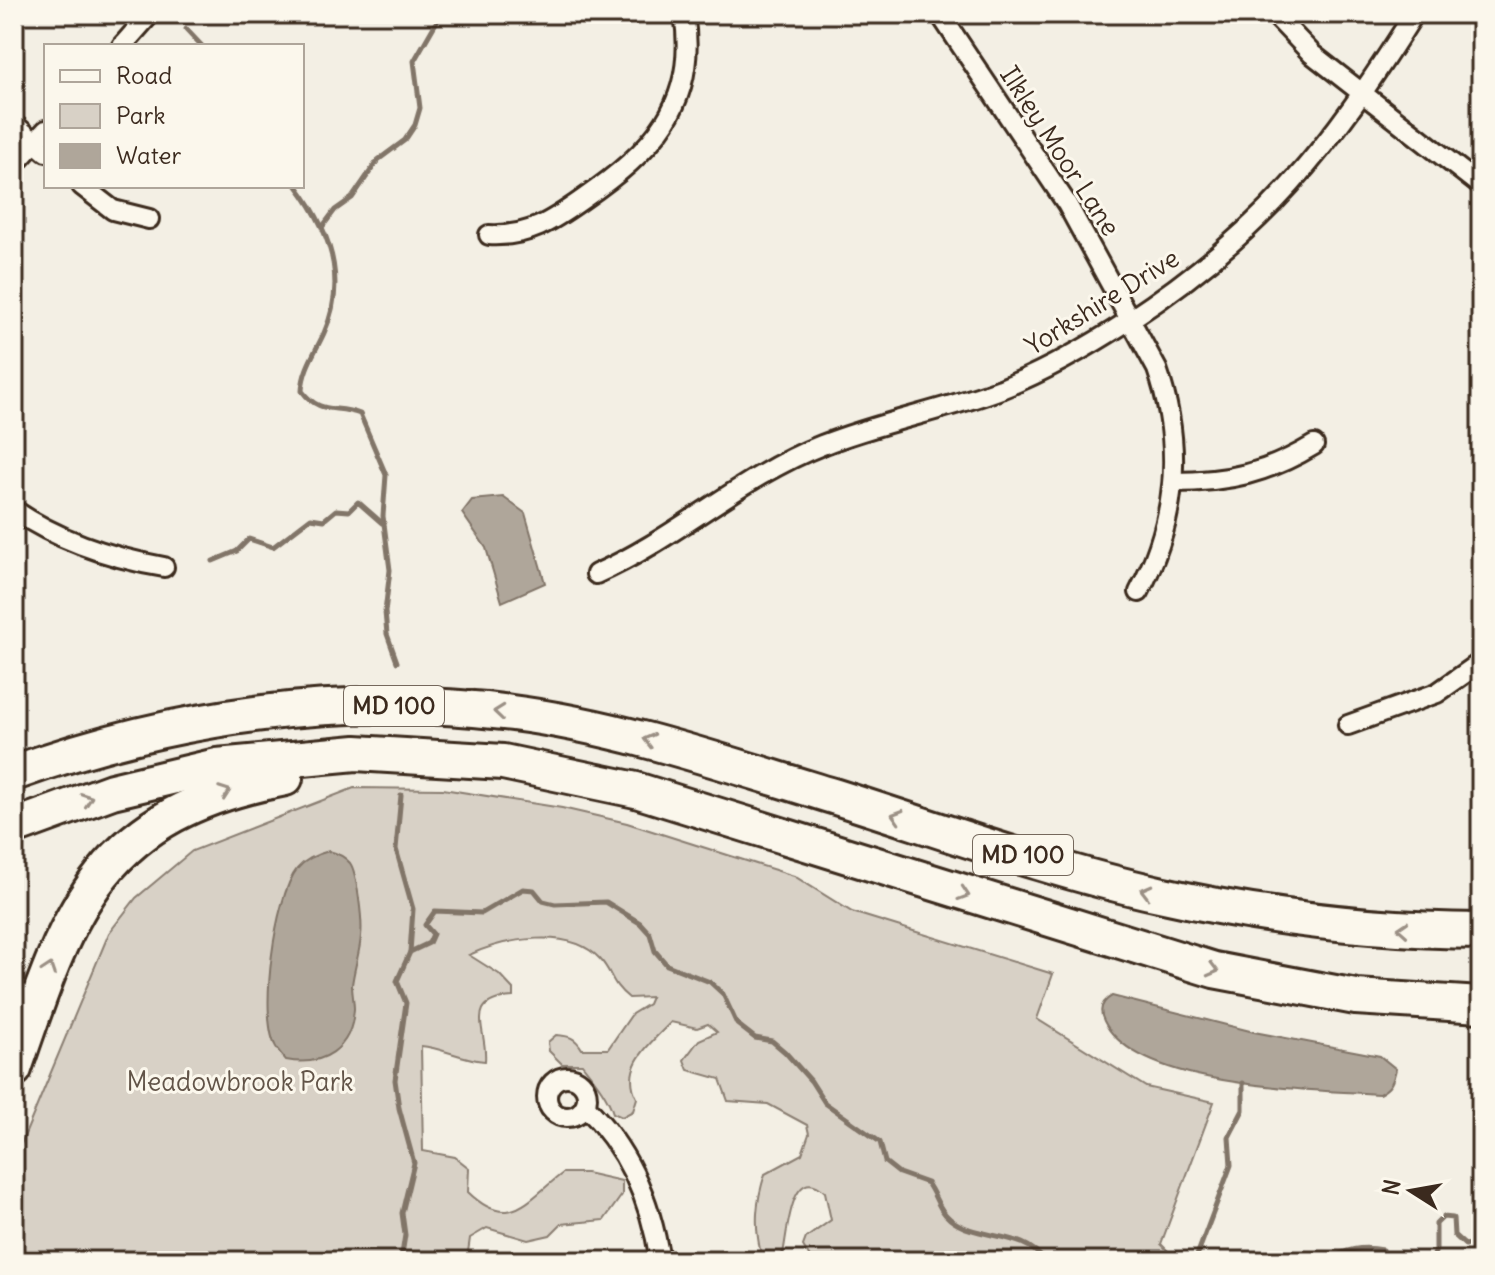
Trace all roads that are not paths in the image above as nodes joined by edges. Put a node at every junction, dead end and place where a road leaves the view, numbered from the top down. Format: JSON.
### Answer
{"nodes":[{"id":1,"x":150,"y":14,"type":"edge"},
{"id":2,"x":684,"y":14,"type":"edge"},
{"id":3,"x":940,"y":14,"type":"edge"},
{"id":4,"x":1274,"y":14,"type":"edge"},
{"id":5,"x":1414,"y":14,"type":"edge"},
{"id":6,"x":124,"y":44,"type":"edge"},
{"id":7,"x":1364,"y":94,"type":"junction"},
{"id":8,"x":14,"y":124,"type":"edge"},
{"id":9,"x":42,"y":141,"type":"edge"},
{"id":10,"x":14,"y":165,"type":"edge"},
{"id":11,"x":1481,"y":186,"type":"edge"},
{"id":12,"x":85,"y":188,"type":"edge"},
{"id":13,"x":149,"y":219,"type":"dead end"},
{"id":14,"x":489,"y":235,"type":"dead end"},
{"id":15,"x":1130,"y":320,"type":"junction"},
{"id":16,"x":1314,"y":445,"type":"dead end"},
{"id":17,"x":1174,"y":482,"type":"junction"},
{"id":18,"x":14,"y":510,"type":"edge"},
{"id":19,"x":164,"y":567,"type":"dead end"},
{"id":20,"x":596,"y":574,"type":"dead end"},
{"id":21,"x":1139,"y":592,"type":"dead end"},
{"id":22,"x":1481,"y":662,"type":"edge"},
{"id":23,"x":211,"y":719,"type":"junction"},
{"id":24,"x":1348,"y":725,"type":"dead end"},
{"id":25,"x":14,"y":751,"type":"edge"},
{"id":26,"x":14,"y":773,"type":"edge"},
{"id":27,"x":14,"y":827,"type":"edge"},
{"id":28,"x":810,"y":844,"type":"junction"},
{"id":29,"x":1481,"y":931,"type":"edge"},
{"id":30,"x":1481,"y":1005,"type":"edge"},
{"id":31,"x":14,"y":1069,"type":"edge"},
{"id":32,"x":585,"y":1106,"type":"dead end"},
{"id":33,"x":660,"y":1261,"type":"edge"}],
"edges":[{"from":1,"to":6,"type":"street"},
{"from":2,"to":14,"type":"street"},
{"from":3,"to":15,"type":"street","name":"Ilkley Moor Lane"},
{"from":4,"to":7,"type":"street"},
{"from":5,"to":7,"type":"street","name":"Yorkshire Drive"},
{"from":7,"to":11,"type":"street"},
{"from":7,"to":15,"type":"street","name":"Yorkshire Drive"},
{"from":8,"to":9,"type":"street"},
{"from":9,"to":10,"type":"street"},
{"from":12,"to":13,"type":"street"},
{"from":15,"to":17,"type":"street","name":"Ilkley Moor Lane"},
{"from":15,"to":20,"type":"street","name":"Yorkshire Drive"},
{"from":16,"to":17,"type":"street"},
{"from":17,"to":21,"type":"street","name":"Ilkley Moor Lane"},
{"from":18,"to":19,"type":"street"},
{"from":22,"to":24,"type":"street"},
{"from":23,"to":25,"type":"highway"},
{"from":23,"to":26,"type":"highway","number":"MD 100"},
{"from":29,"to":23,"type":"highway","number":"MD 100","one_way":true},
{"from":27,"to":28,"type":"highway","number":"MD 100","one_way":true},
{"from":28,"to":30,"type":"highway","number":"MD 100","one_way":true},
{"from":31,"to":28,"type":"highway","one_way":true},
{"from":32,"to":33,"type":"street"}]}
